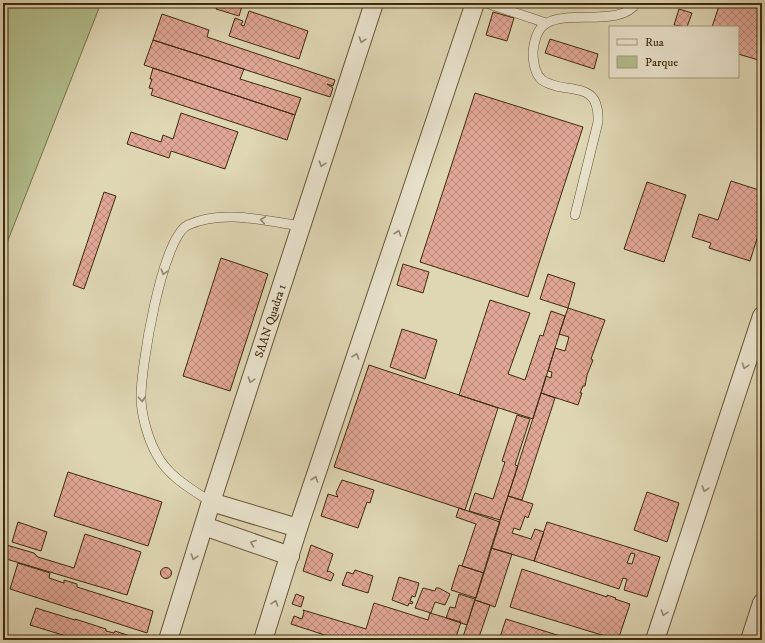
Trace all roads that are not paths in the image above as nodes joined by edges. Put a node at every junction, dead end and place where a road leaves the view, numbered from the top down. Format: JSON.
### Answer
{"nodes":[{"id":1,"x":374,"y":3,"type":"edge"},
{"id":2,"x":475,"y":3,"type":"edge"},
{"id":3,"x":486,"y":3,"type":"edge"},
{"id":4,"x":636,"y":3,"type":"edge"},
{"id":5,"x":546,"y":23,"type":"junction"},
{"id":6,"x":575,"y":215,"type":"dead end"},
{"id":7,"x":301,"y":226,"type":"junction"},
{"id":8,"x":762,"y":316,"type":"edge"},
{"id":9,"x":211,"y":502,"type":"junction"},
{"id":10,"x":204,"y":526,"type":"junction"},
{"id":11,"x":298,"y":528,"type":"junction"},
{"id":12,"x":290,"y":556,"type":"junction"},
{"id":13,"x":762,"y":603,"type":"edge"},
{"id":14,"x":168,"y":640,"type":"edge"},
{"id":15,"x":263,"y":640,"type":"edge"},
{"id":16,"x":655,"y":640,"type":"edge"},
{"id":17,"x":750,"y":640,"type":"edge"}],
"edges":[{"from":1,"to":7,"type":"street","name":"SAAN Quadra 1","one_way":true},
{"from":11,"to":2,"type":"street","one_way":true},
{"from":3,"to":5,"type":"lane"},
{"from":4,"to":5,"type":"lane"},
{"from":5,"to":6,"type":"lane"},
{"from":7,"to":9,"type":"street","name":"SAAN Quadra 1","one_way":true},
{"from":7,"to":9,"type":"lane","one_way":true},
{"from":8,"to":16,"type":"street","one_way":true},
{"from":9,"to":10,"type":"street","name":"SAAN Quadra 1"},
{"from":9,"to":11,"type":"street"},
{"from":12,"to":10,"type":"street","one_way":true},
{"from":10,"to":14,"type":"street","name":"SAAN Quadra 1","one_way":true},
{"from":11,"to":12,"type":"street"},
{"from":15,"to":12,"type":"street","one_way":true},
{"from":13,"to":17,"type":"street"}]}
